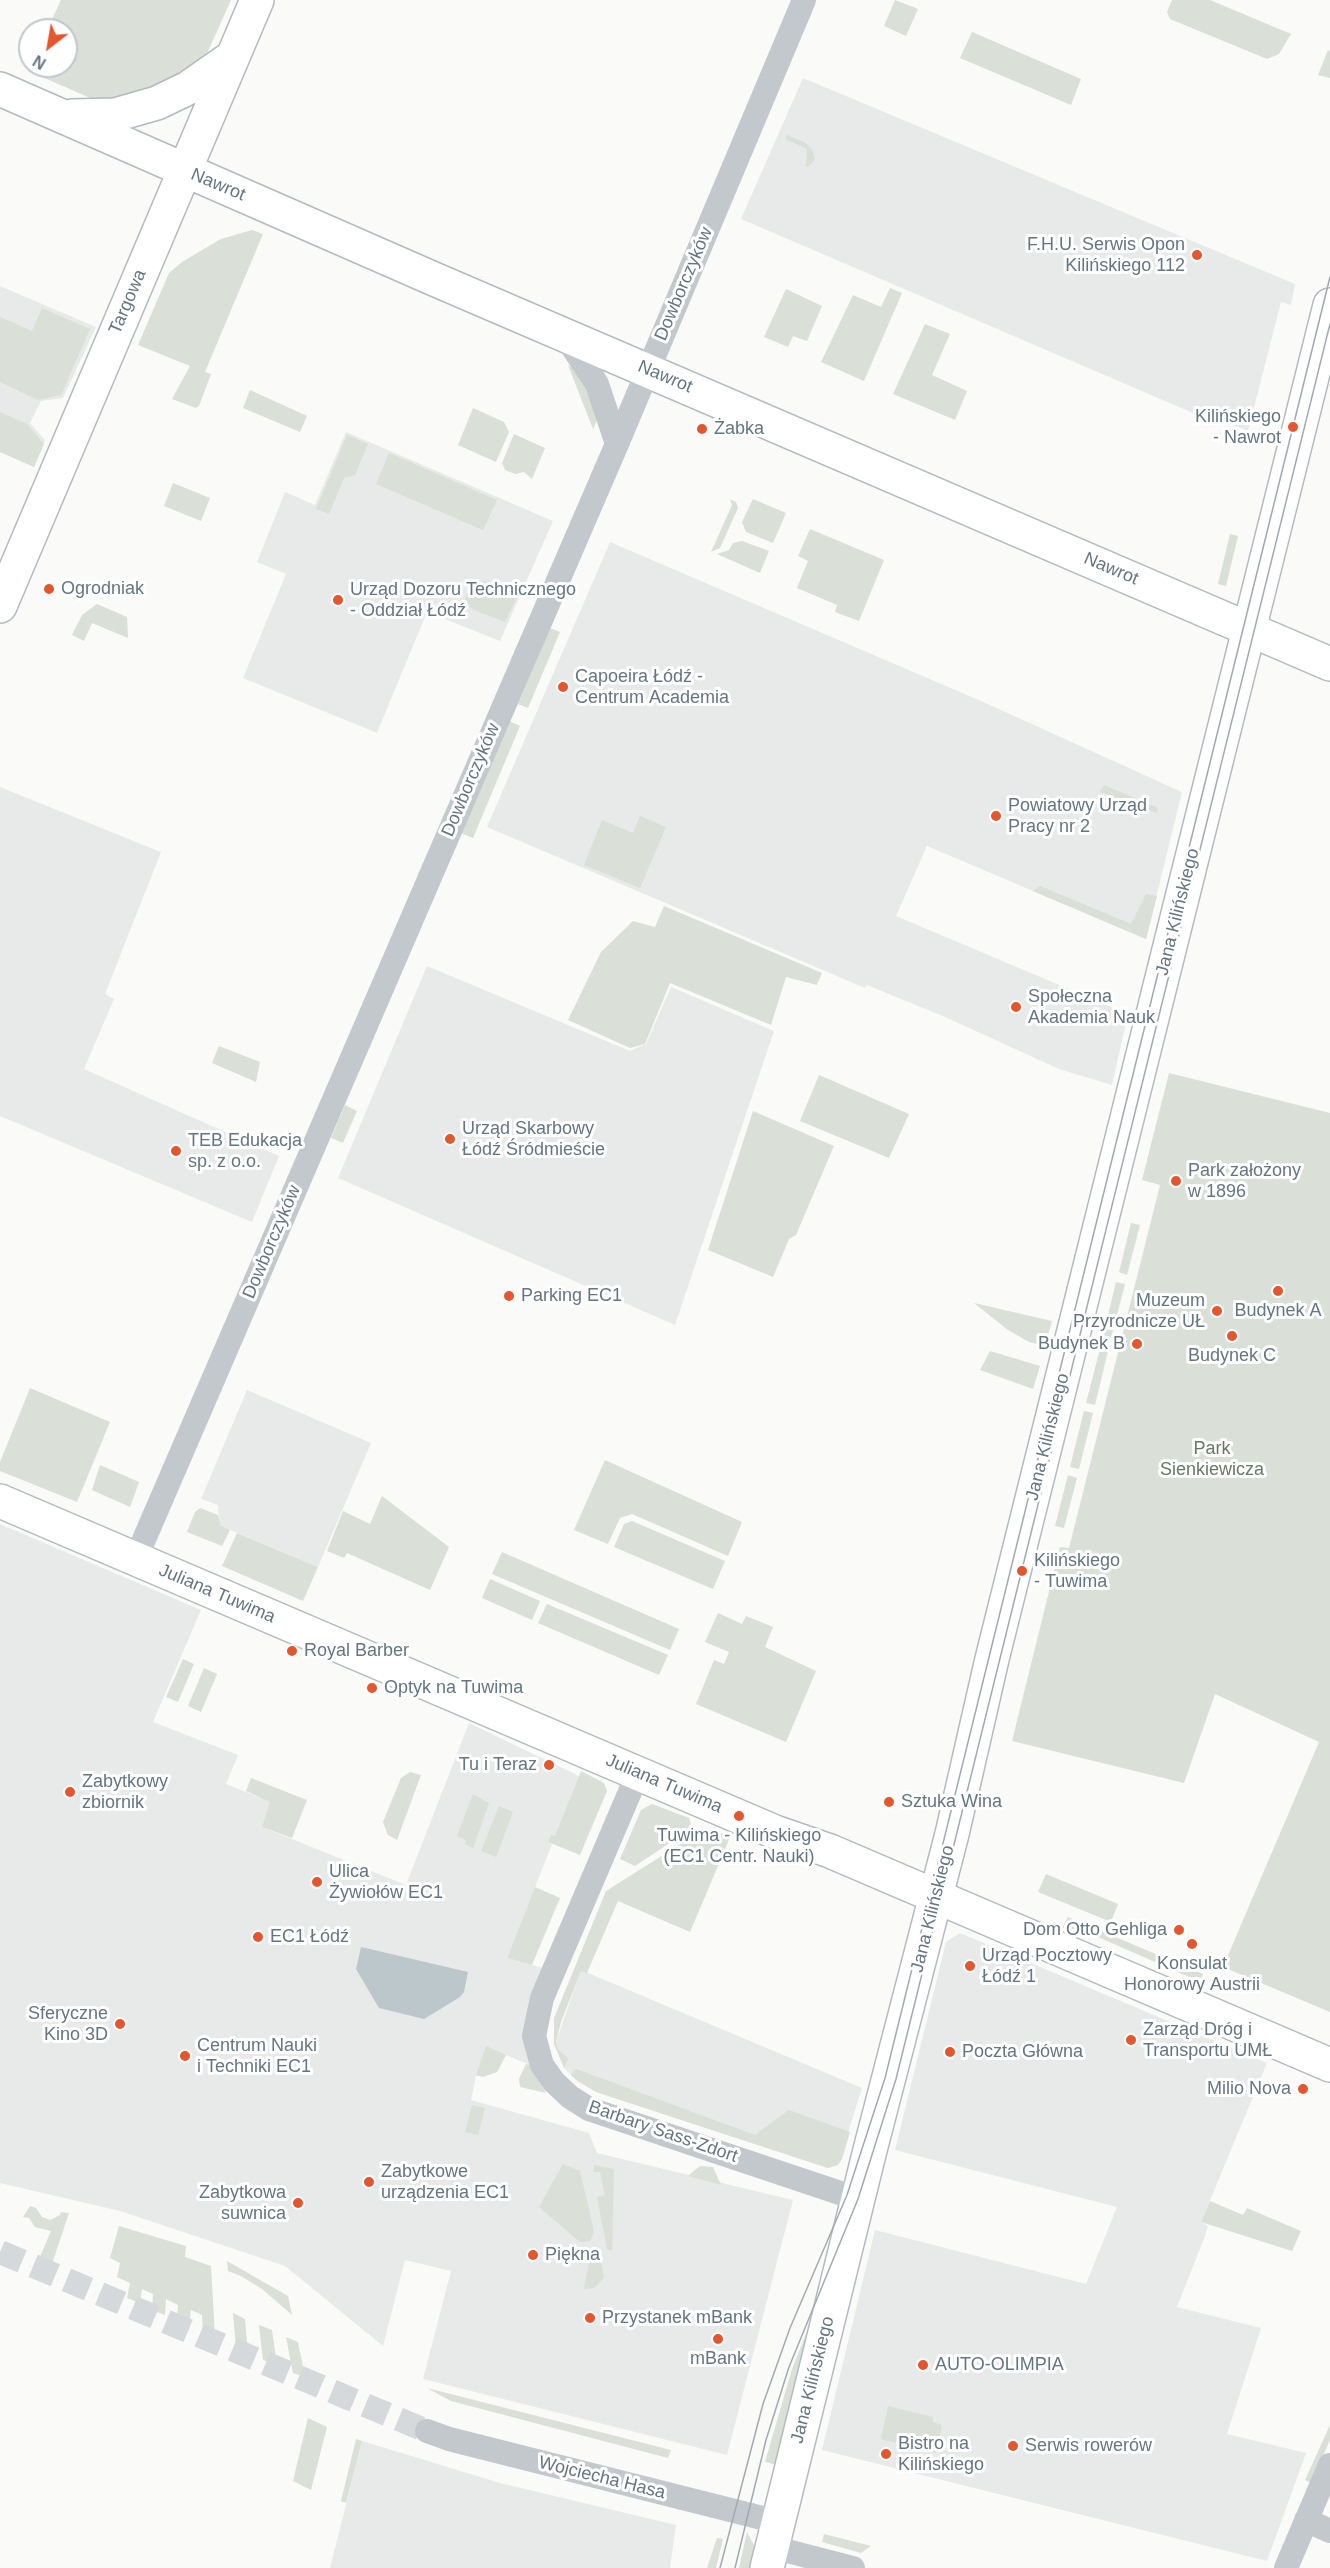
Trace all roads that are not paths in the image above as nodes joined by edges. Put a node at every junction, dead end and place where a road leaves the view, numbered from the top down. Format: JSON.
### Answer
{"nodes":[{"id":1,"x":257,"y":0,"type":"edge"},
{"id":2,"x":804,"y":0,"type":"edge"},
{"id":3,"x":232,"y":57,"type":"junction"},
{"id":4,"x":0,"y":88,"type":"edge"},
{"id":5,"x":63,"y":116,"type":"junction"},
{"id":6,"x":184,"y":170,"type":"junction"},
{"id":7,"x":1328,"y":319,"type":"edge"},
{"id":8,"x":564,"y":334,"type":"junction"},
{"id":9,"x":648,"y":370,"type":"junction"},
{"id":10,"x":617,"y":444,"type":"junction"},
{"id":11,"x":0,"y":606,"type":"edge"},
{"id":12,"x":1249,"y":628,"type":"junction"},
{"id":13,"x":1330,"y":664,"type":"edge"},
{"id":14,"x":0,"y":1501,"type":"edge"},
{"id":15,"x":136,"y":1558,"type":"junction"},
{"id":16,"x":638,"y":1773,"type":"junction"},
{"id":17,"x":936,"y":1897,"type":"junction"},
{"id":18,"x":1330,"y":2065,"type":"edge"},
{"id":19,"x":858,"y":2199,"type":"junction"},
{"id":20,"x":427,"y":2431,"type":"tunnel mouth"},
{"id":21,"x":1330,"y":2465,"type":"edge"},
{"id":22,"x":1306,"y":2520,"type":"junction"},
{"id":23,"x":1330,"y":2531,"type":"edge"},
{"id":24,"x":772,"y":2546,"type":"edge"},
{"id":25,"x":853,"y":2568,"type":"edge"},
{"id":26,"x":1286,"y":2568,"type":"edge"}],
"edges":[{"from":1,"to":3,"type":"street","name":"Targowa"},
{"from":2,"to":9,"type":"street","name":"Dowborczyków"},
{"from":3,"to":5,"type":"street"},
{"from":3,"to":6,"type":"street","name":"Targowa"},
{"from":4,"to":5,"type":"street","name":"Nawrot"},
{"from":5,"to":6,"type":"street","name":"Nawrot"},
{"from":6,"to":8,"type":"street","name":"Nawrot"},
{"from":6,"to":11,"type":"street","name":"Targowa"},
{"from":7,"to":12,"type":"street","name":"Jana Kilińskiego"},
{"from":8,"to":9,"type":"street","name":"Nawrot"},
{"from":8,"to":10,"type":"street"},
{"from":9,"to":10,"type":"street","name":"Dowborczyków"},
{"from":9,"to":12,"type":"street","name":"Nawrot"},
{"from":10,"to":15,"type":"street","name":"Dowborczyków"},
{"from":12,"to":13,"type":"street","name":"Nawrot"},
{"from":12,"to":17,"type":"street","name":"Jana Kilińskiego"},
{"from":14,"to":15,"type":"street","name":"Juliana Tuwima"},
{"from":15,"to":16,"type":"street","name":"Juliana Tuwima"},
{"from":16,"to":17,"type":"street","name":"Juliana Tuwima"},
{"from":16,"to":19,"type":"street","name":"Barbary Sass-Zdort"},
{"from":17,"to":18,"type":"street","name":"Juliana Tuwima"},
{"from":17,"to":19,"type":"street","name":"Jana Kilińskiego"},
{"from":19,"to":24,"type":"street","name":"Jana Kilińskiego"},
{"from":20,"to":24,"type":"street","name":"Wojciecha Hasa"},
{"from":21,"to":22,"type":"street"},
{"from":22,"to":23,"type":"street"},
{"from":22,"to":26,"type":"street"},
{"from":24,"to":25,"type":"street","name":"Wojciecha Hasa"}]}
